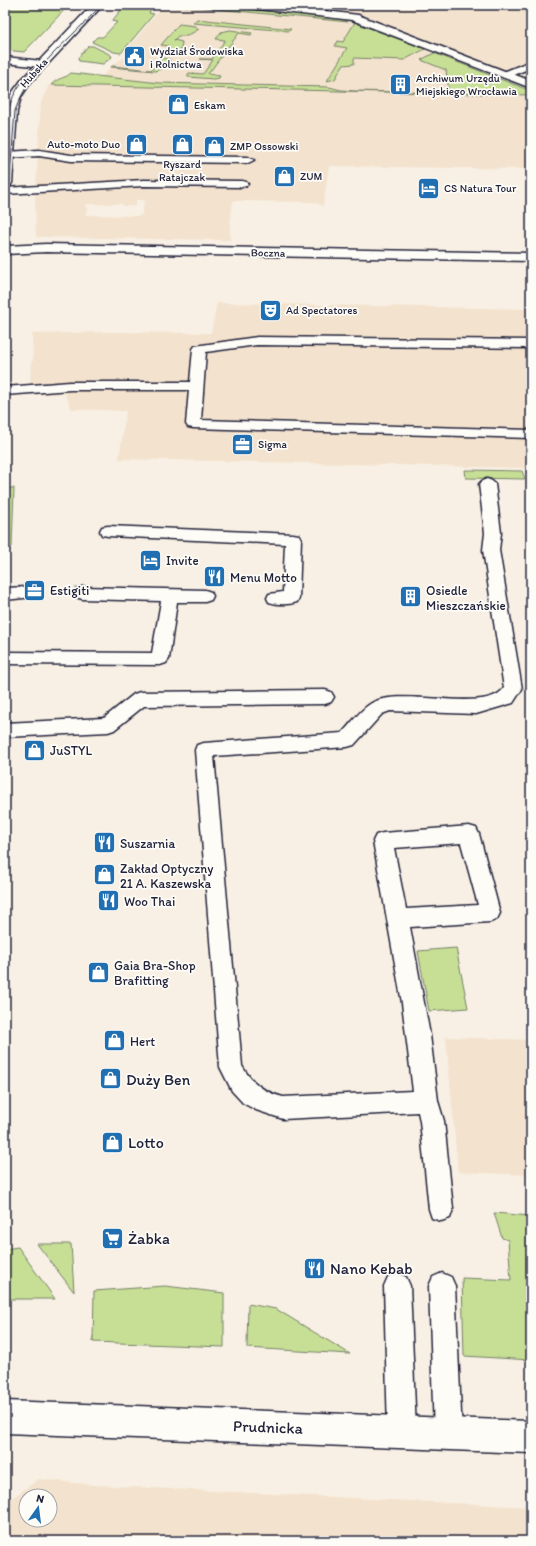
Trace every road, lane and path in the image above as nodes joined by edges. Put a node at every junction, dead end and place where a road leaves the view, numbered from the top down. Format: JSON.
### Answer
{"nodes":[{"id":1,"x":98,"y":5,"type":"edge"},
{"id":2,"x":250,"y":5,"type":"edge"},
{"id":3,"x":5,"y":60,"type":"edge"},
{"id":4,"x":42,"y":64,"type":"junction"},
{"id":5,"x":531,"y":64,"type":"edge"},
{"id":6,"x":505,"y":75,"type":"junction"},
{"id":7,"x":531,"y":85,"type":"edge"},
{"id":8,"x":9,"y":106,"type":"edge"},
{"id":9,"x":7,"y":155,"type":"junction"},
{"id":10,"x":248,"y":160,"type":"dead end"},
{"id":11,"x":5,"y":183,"type":"edge"},
{"id":12,"x":242,"y":184,"type":"dead end"},
{"id":13,"x":5,"y":192,"type":"edge"},
{"id":14,"x":5,"y":250,"type":"edge"},
{"id":15,"x":531,"y":257,"type":"edge"},
{"id":16,"x":531,"y":344,"type":"edge"},
{"id":17,"x":196,"y":386,"type":"junction"},
{"id":18,"x":5,"y":391,"type":"edge"},
{"id":19,"x":531,"y":434,"type":"edge"},
{"id":20,"x":487,"y":484,"type":"dead end"},
{"id":21,"x":108,"y":531,"type":"dead end"},
{"id":22,"x":26,"y":593,"type":"dead end"},
{"id":23,"x":82,"y":593,"type":"dead end"},
{"id":24,"x":5,"y":594,"type":"edge"},
{"id":25,"x":170,"y":596,"type":"junction"},
{"id":26,"x":205,"y":596,"type":"dead end"},
{"id":27,"x":275,"y":598,"type":"dead end"},
{"id":28,"x":5,"y":658,"type":"edge"},
{"id":29,"x":325,"y":697,"type":"dead end"},
{"id":30,"x":5,"y":730,"type":"edge"},
{"id":31,"x":397,"y":919,"type":"junction"},
{"id":32,"x":426,"y":1101,"type":"junction"},
{"id":33,"x":441,"y":1210,"type":"dead end"},
{"id":34,"x":397,"y":1286,"type":"dead end"},
{"id":35,"x":442,"y":1286,"type":"dead end"},
{"id":36,"x":5,"y":1417,"type":"edge"},
{"id":37,"x":402,"y":1432,"type":"junction"},
{"id":38,"x":448,"y":1434,"type":"junction"},
{"id":39,"x":531,"y":1437,"type":"edge"}],
"edges":[{"from":1,"to":4,"type":"street","name":"Hubska"},
{"from":2,"to":6,"type":"street"},
{"from":3,"to":4,"type":"lane"},
{"from":4,"to":8,"type":"street","name":"Hubska"},
{"from":5,"to":6,"type":"lane"},
{"from":6,"to":7,"type":"street"},
{"from":8,"to":9,"type":"street","name":"Hubska"},
{"from":9,"to":10,"type":"lane"},
{"from":9,"to":11,"type":"street","name":"Hubska"},
{"from":12,"to":13,"type":"lane"},
{"from":14,"to":15,"type":"street","name":"Boczna"},
{"from":16,"to":17,"type":"lane"},
{"from":17,"to":18,"type":"lane"},
{"from":17,"to":19,"type":"lane"},
{"from":20,"to":32,"type":"lane"},
{"from":21,"to":27,"type":"lane"},
{"from":22,"to":24,"type":"lane"},
{"from":23,"to":25,"type":"lane"},
{"from":25,"to":26,"type":"lane"},
{"from":25,"to":28,"type":"lane"},
{"from":29,"to":30,"type":"lane"},
{"from":31,"to":31,"type":"lane"},
{"from":31,"to":32,"type":"lane"},
{"from":32,"to":33,"type":"lane"},
{"from":34,"to":37,"type":"lane"},
{"from":35,"to":38,"type":"lane"},
{"from":36,"to":37,"type":"street","name":"Prudnicka"},
{"from":37,"to":38,"type":"street","name":"Prudnicka"},
{"from":38,"to":39,"type":"street","name":"Prudnicka"}]}
